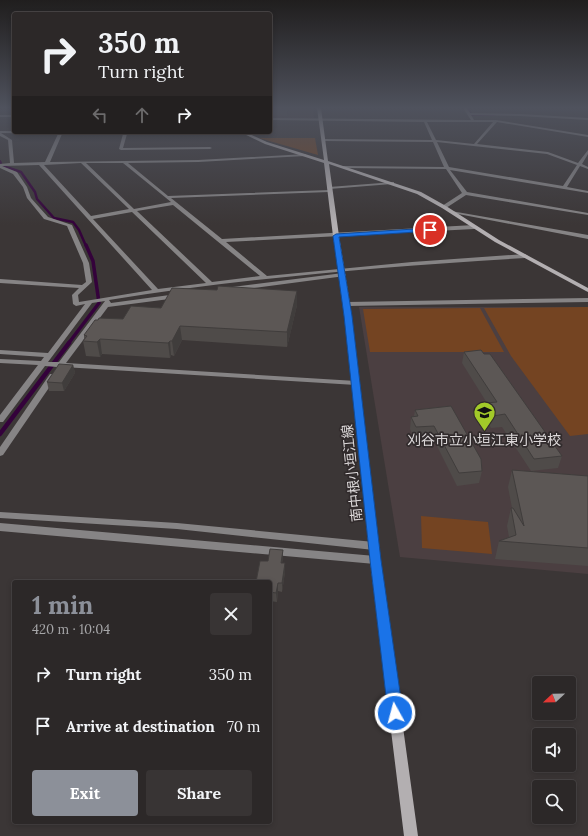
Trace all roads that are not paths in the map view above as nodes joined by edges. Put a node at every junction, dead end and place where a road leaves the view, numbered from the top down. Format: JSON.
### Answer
{"nodes":[{"id":1,"x":11,"y":147,"type":"edge"},
{"id":2,"x":54,"y":147,"type":"edge"},
{"id":3,"x":122,"y":147,"type":"edge"},
{"id":4,"x":279,"y":147,"type":"edge"},
{"id":5,"x":325,"y":147,"type":"edge"},
{"id":6,"x":437,"y":147,"type":"edge"},
{"id":7,"x":485,"y":147,"type":"edge"},
{"id":8,"x":210,"y":148,"type":"joint"},
{"id":9,"x":588,"y":151,"type":"edge"},
{"id":10,"x":304,"y":155,"type":"junction"},
{"id":11,"x":214,"y":160,"type":"junction"},
{"id":12,"x":82,"y":162,"type":"junction"},
{"id":13,"x":124,"y":162,"type":"junction"},
{"id":14,"x":40,"y":163,"type":"junction"},
{"id":15,"x":47,"y":163,"type":"junction"},
{"id":16,"x":327,"y":163,"type":"junction"},
{"id":17,"x":12,"y":164,"type":"junction"},
{"id":18,"x":579,"y":165,"type":"junction"},
{"id":19,"x":0,"y":166,"type":"edge"},
{"id":20,"x":343,"y":167,"type":"junction"},
{"id":21,"x":447,"y":168,"type":"junction"},
{"id":22,"x":588,"y":168,"type":"edge"},
{"id":23,"x":392,"y":183,"type":"junction"},
{"id":24,"x":564,"y":188,"type":"junction"},
{"id":25,"x":329,"y":190,"type":"junction"},
{"id":26,"x":588,"y":192,"type":"edge"},
{"id":27,"x":465,"y":193,"type":"junction"},
{"id":28,"x":168,"y":198,"type":"junction"},
{"id":29,"x":175,"y":202,"type":"junction"},
{"id":30,"x":444,"y":207,"type":"junction"},
{"id":31,"x":134,"y":210,"type":"junction"},
{"id":32,"x":453,"y":212,"type":"junction"},
{"id":33,"x":588,"y":214,"type":"edge"},
{"id":34,"x":90,"y":218,"type":"junction"},
{"id":35,"x":474,"y":227,"type":"junction"},
{"id":36,"x":336,"y":236,"type":"junction"},
{"id":37,"x":588,"y":237,"type":"edge"},
{"id":38,"x":222,"y":241,"type":"junction"},
{"id":39,"x":525,"y":256,"type":"junction"},
{"id":40,"x":342,"y":272,"type":"junction"},
{"id":41,"x":266,"y":277,"type":"junction"},
{"id":42,"x":0,"y":280,"type":"edge"},
{"id":43,"x":211,"y":284,"type":"junction"},
{"id":44,"x":83,"y":287,"type":"junction"},
{"id":45,"x":588,"y":288,"type":"edge"},
{"id":46,"x":224,"y":290,"type":"edge"},
{"id":47,"x":156,"y":291,"type":"junction"},
{"id":48,"x":185,"y":295,"type":"edge"},
{"id":49,"x":108,"y":300,"type":"junction"},
{"id":50,"x":588,"y":300,"type":"edge"},
{"id":51,"x":90,"y":302,"type":"junction"},
{"id":52,"x":346,"y":304,"type":"junction"},
{"id":53,"x":0,"y":352,"type":"edge"},
{"id":54,"x":48,"y":355,"type":"junction"},
{"id":55,"x":0,"y":361,"type":"edge"},
{"id":56,"x":43,"y":363,"type":"junction"},
{"id":57,"x":61,"y":364,"type":"junction"},
{"id":58,"x":356,"y":383,"type":"junction"},
{"id":59,"x":0,"y":420,"type":"edge"},
{"id":60,"x":0,"y":454,"type":"edge"},
{"id":61,"x":0,"y":515,"type":"edge"},
{"id":62,"x":0,"y":527,"type":"edge"},
{"id":63,"x":374,"y":546,"type":"junction"},
{"id":64,"x":376,"y":560,"type":"junction"},
{"id":65,"x":411,"y":836,"type":"edge"}],
"edges":[{"from":1,"to":17,"type":"street"},
{"from":2,"to":15,"type":"street"},
{"from":3,"to":8,"type":"street"},
{"from":4,"to":10,"type":"main road"},
{"from":5,"to":16,"type":"main road","name":"南中根小垣江線"},
{"from":6,"to":21,"type":"street"},
{"from":7,"to":18,"type":"street"},
{"from":8,"to":11,"type":"street"},
{"from":9,"to":18,"type":"street"},
{"from":10,"to":11,"type":"street"},
{"from":10,"to":16,"type":"main road"},
{"from":11,"to":13,"type":"street"},
{"from":12,"to":13,"type":"street"},
{"from":12,"to":15,"type":"street"},
{"from":12,"to":31,"type":"street"},
{"from":13,"to":28,"type":"street"},
{"from":14,"to":15,"type":"street"},
{"from":14,"to":17,"type":"street"},
{"from":14,"to":34,"type":"street"},
{"from":16,"to":20,"type":"main road"},
{"from":16,"to":25,"type":"main road","name":"南中根小垣江線"},
{"from":17,"to":19,"type":"street"},
{"from":18,"to":22,"type":"street"},
{"from":18,"to":24,"type":"street"},
{"from":19,"to":44,"type":"street"},
{"from":20,"to":21,"type":"street"},
{"from":20,"to":23,"type":"main road"},
{"from":21,"to":24,"type":"street"},
{"from":21,"to":27,"type":"street"},
{"from":23,"to":25,"type":"street"},
{"from":23,"to":30,"type":"main road"},
{"from":24,"to":26,"type":"street"},
{"from":25,"to":28,"type":"street"},
{"from":25,"to":36,"type":"main road","name":"南中根小垣江線"},
{"from":27,"to":30,"type":"street"},
{"from":27,"to":33,"type":"street"},
{"from":28,"to":29,"type":"street"},
{"from":29,"to":31,"type":"street"},
{"from":29,"to":38,"type":"street"},
{"from":30,"to":32,"type":"main road"},
{"from":31,"to":34,"type":"street"},
{"from":31,"to":43,"type":"street"},
{"from":32,"to":35,"type":"main road"},
{"from":32,"to":37,"type":"street"},
{"from":34,"to":47,"type":"street"},
{"from":35,"to":36,"type":"street"},
{"from":35,"to":39,"type":"main road"},
{"from":36,"to":38,"type":"street"},
{"from":36,"to":40,"type":"main road","name":"南中根小垣江線"},
{"from":38,"to":41,"type":"street"},
{"from":39,"to":40,"type":"street"},
{"from":39,"to":45,"type":"main road"},
{"from":40,"to":41,"type":"street"},
{"from":40,"to":46,"type":"street"},
{"from":40,"to":52,"type":"main road","name":"南中根小垣江線"},
{"from":41,"to":43,"type":"street"},
{"from":42,"to":44,"type":"street"},
{"from":43,"to":47,"type":"street"},
{"from":44,"to":51,"type":"street"},
{"from":47,"to":49,"type":"street"},
{"from":48,"to":49,"type":"street"},
{"from":49,"to":51,"type":"street"},
{"from":49,"to":57,"type":"street"},
{"from":50,"to":52,"type":"street"},
{"from":51,"to":54,"type":"street"},
{"from":52,"to":58,"type":"main road","name":"南中根小垣江線"},
{"from":53,"to":54,"type":"street"},
{"from":54,"to":56,"type":"street"},
{"from":55,"to":56,"type":"street"},
{"from":56,"to":57,"type":"street"},
{"from":56,"to":59,"type":"street"},
{"from":57,"to":58,"type":"street"},
{"from":57,"to":60,"type":"street"},
{"from":58,"to":63,"type":"main road","name":"南中根小垣江線"},
{"from":61,"to":63,"type":"street"},
{"from":62,"to":64,"type":"street"},
{"from":63,"to":64,"type":"main road","name":"南中根小垣江線"},
{"from":64,"to":65,"type":"main road","name":"南中根小垣江線"}]}
